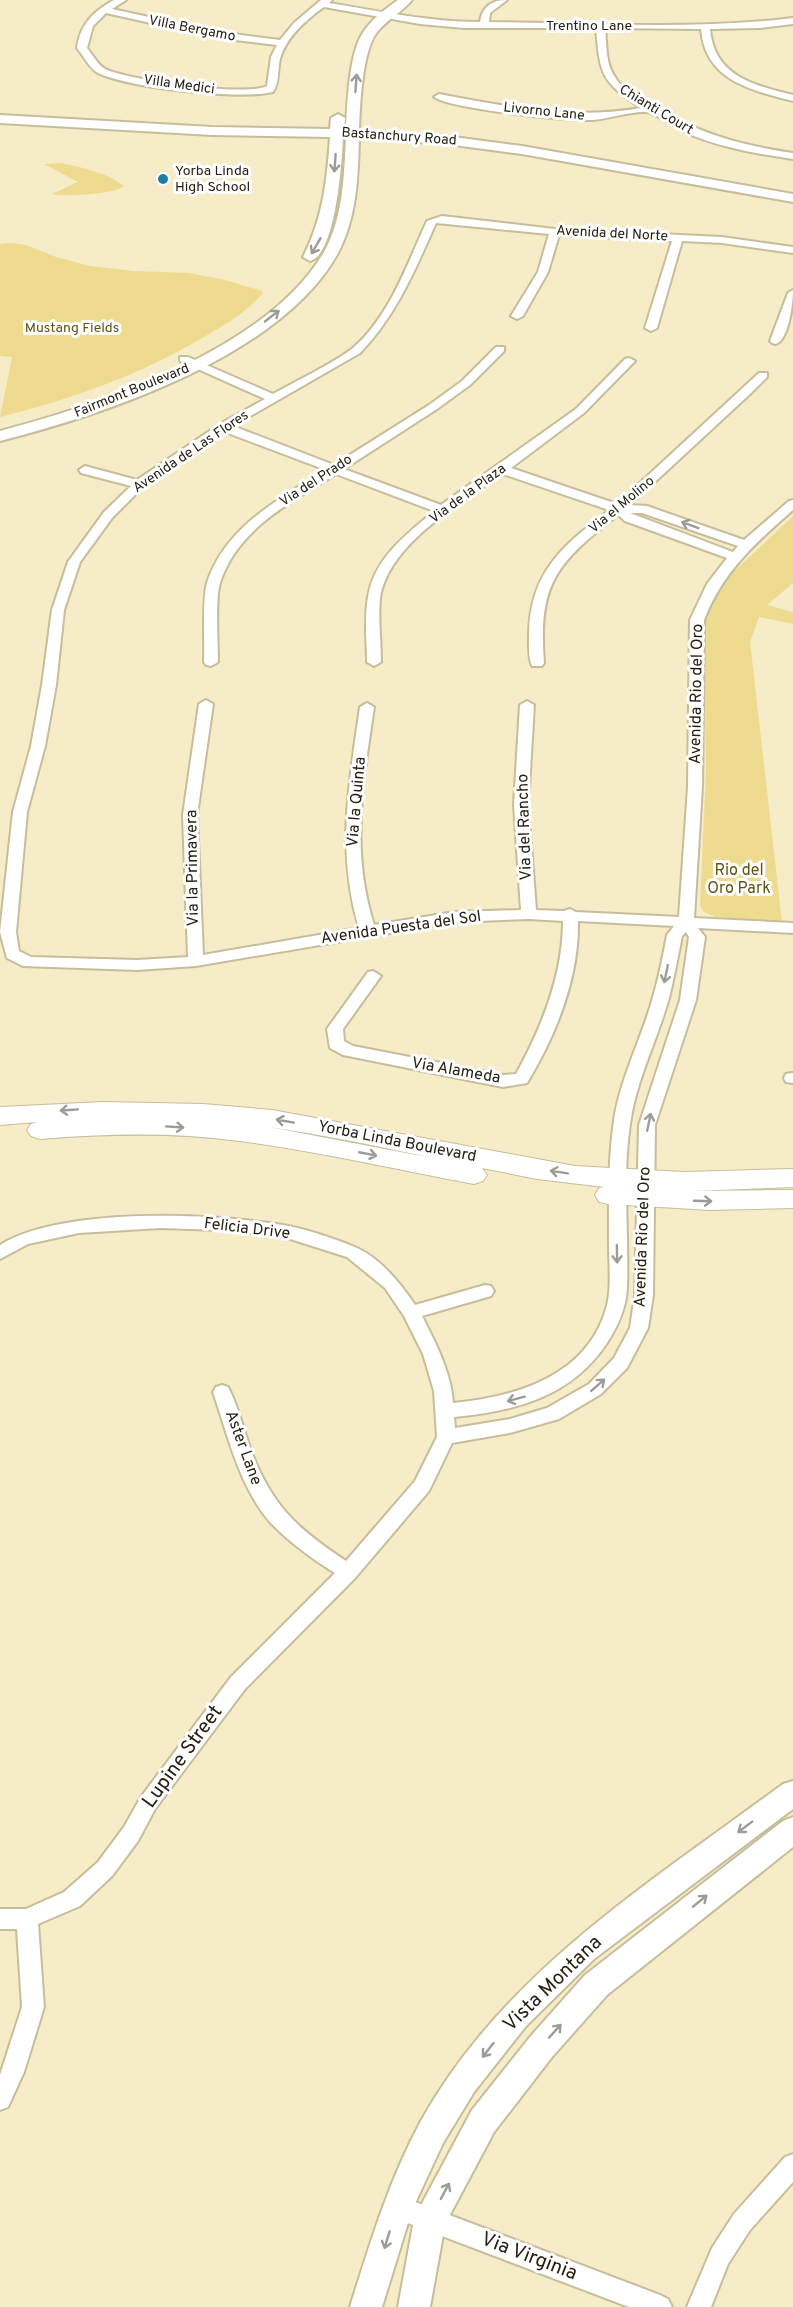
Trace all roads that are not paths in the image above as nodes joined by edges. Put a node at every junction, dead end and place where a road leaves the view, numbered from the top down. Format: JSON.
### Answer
{"nodes":[{"id":1,"x":121,"y":0,"type":"edge"},
{"id":2,"x":406,"y":0,"type":"edge"},
{"id":3,"x":502,"y":0,"type":"edge"},
{"id":4,"x":324,"y":2,"type":"edge"},
{"id":5,"x":103,"y":10,"type":"junction"},
{"id":6,"x":385,"y":15,"type":"junction"},
{"id":7,"x":793,"y":21,"type":"edge"},
{"id":8,"x":484,"y":25,"type":"junction"},
{"id":9,"x":705,"y":26,"type":"junction"},
{"id":10,"x":600,"y":27,"type":"junction"},
{"id":11,"x":365,"y":40,"type":"junction"},
{"id":12,"x":282,"y":43,"type":"junction"},
{"id":13,"x":347,"y":57,"type":"dead end"},
{"id":14,"x":439,"y":97,"type":"dead end"},
{"id":15,"x":793,"y":98,"type":"edge"},
{"id":16,"x":340,"y":102,"type":"dead end"},
{"id":17,"x":649,"y":109,"type":"junction"},
{"id":18,"x":0,"y":113,"type":"edge"},
{"id":19,"x":0,"y":119,"type":"edge"},
{"id":20,"x":337,"y":130,"type":"junction"},
{"id":21,"x":353,"y":130,"type":"junction"},
{"id":22,"x":793,"y":156,"type":"edge"},
{"id":23,"x":793,"y":190,"type":"edge"},
{"id":24,"x":333,"y":192,"type":"junction"},
{"id":25,"x":348,"y":193,"type":"junction"},
{"id":26,"x":793,"y":198,"type":"edge"},
{"id":27,"x":432,"y":221,"type":"joint"},
{"id":28,"x":555,"y":232,"type":"junction"},
{"id":29,"x":678,"y":237,"type":"junction"},
{"id":30,"x":793,"y":250,"type":"edge"},
{"id":31,"x":290,"y":292,"type":"junction"},
{"id":32,"x":793,"y":293,"type":"edge"},
{"id":33,"x":518,"y":316,"type":"dead end"},
{"id":34,"x":651,"y":328,"type":"dead end"},
{"id":35,"x":776,"y":341,"type":"dead end"},
{"id":36,"x":500,"y":349,"type":"dead end"},
{"id":37,"x":629,"y":361,"type":"dead end"},
{"id":38,"x":190,"y":362,"type":"junction"},
{"id":39,"x":763,"y":375,"type":"dead end"},
{"id":40,"x":273,"y":398,"type":"junction"},
{"id":41,"x":0,"y":426,"type":"edge"},
{"id":42,"x":224,"y":427,"type":"junction"},
{"id":43,"x":0,"y":436,"type":"edge"},
{"id":44,"x":334,"y":469,"type":"junction"},
{"id":45,"x":502,"y":469,"type":"junction"},
{"id":46,"x":85,"y":471,"type":"dead end"},
{"id":47,"x":139,"y":484,"type":"junction"},
{"id":48,"x":793,"y":504,"type":"edge"},
{"id":49,"x":619,"y":509,"type":"junction"},
{"id":50,"x":442,"y":510,"type":"junction"},
{"id":51,"x":746,"y":545,"type":"junction"},
{"id":52,"x":735,"y":556,"type":"junction"},
{"id":53,"x":211,"y":662,"type":"dead end"},
{"id":54,"x":374,"y":662,"type":"dead end"},
{"id":55,"x":537,"y":663,"type":"dead end"},
{"id":56,"x":206,"y":704,"type":"dead end"},
{"id":57,"x":527,"y":705,"type":"dead end"},
{"id":58,"x":367,"y":707,"type":"dead end"},
{"id":59,"x":529,"y":914,"type":"junction"},
{"id":60,"x":570,"y":914,"type":"junction"},
{"id":61,"x":686,"y":921,"type":"junction"},
{"id":62,"x":793,"y":928,"type":"edge"},
{"id":63,"x":368,"y":931,"type":"junction"},
{"id":64,"x":12,"y":954,"type":"joint"},
{"id":65,"x":196,"y":961,"type":"junction"},
{"id":66,"x":373,"y":976,"type":"dead end"},
{"id":67,"x":0,"y":1116,"type":"edge"},
{"id":68,"x":96,"y":1117,"type":"junction"},
{"id":69,"x":0,"y":1133,"type":"edge"},
{"id":70,"x":793,"y":1178,"type":"edge"},
{"id":71,"x":617,"y":1187,"type":"junction"},
{"id":72,"x":645,"y":1189,"type":"junction"},
{"id":73,"x":793,"y":1199,"type":"edge"},
{"id":74,"x":0,"y":1252,"type":"edge"},
{"id":75,"x":485,"y":1291,"type":"dead end"},
{"id":76,"x":411,"y":1313,"type":"junction"},
{"id":77,"x":222,"y":1392,"type":"dead end"},
{"id":78,"x":444,"y":1411,"type":"junction"},
{"id":79,"x":446,"y":1437,"type":"junction"},
{"id":80,"x":348,"y":1572,"type":"junction"},
{"id":81,"x":793,"y":1793,"type":"edge"},
{"id":82,"x":793,"y":1830,"type":"edge"},
{"id":83,"x":0,"y":1919,"type":"edge"},
{"id":84,"x":27,"y":1919,"type":"junction"},
{"id":85,"x":0,"y":2099,"type":"edge"},
{"id":86,"x":793,"y":2165,"type":"edge"},
{"id":87,"x":398,"y":2207,"type":"junction"},
{"id":88,"x":430,"y":2220,"type":"junction"},
{"id":89,"x":366,"y":2307,"type":"edge"},
{"id":90,"x":414,"y":2307,"type":"edge"},
{"id":91,"x":660,"y":2307,"type":"edge"},
{"id":92,"x":699,"y":2307,"type":"edge"}],
"edges":[{"from":1,"to":5,"type":"street"},
{"from":2,"to":6,"type":"main road","name":"Fairmont Boulevard"},
{"from":3,"to":8,"type":"street"},
{"from":4,"to":6,"type":"street","name":"Trentino Lane"},
{"from":4,"to":12,"type":"street"},
{"from":5,"to":12,"type":"street","name":"Villa Bergamo"},
{"from":5,"to":12,"type":"street","name":"Villa Medici"},
{"from":6,"to":8,"type":"street","name":"Trentino Lane"},
{"from":6,"to":11,"type":"main road","name":"Fairmont Boulevard"},
{"from":7,"to":9,"type":"street","name":"Trentino Lane"},
{"from":8,"to":10,"type":"street","name":"Trentino Lane"},
{"from":9,"to":10,"type":"street","name":"Trentino Lane"},
{"from":9,"to":15,"type":"street"},
{"from":10,"to":17,"type":"street","name":"Chianti Court"},
{"from":11,"to":13,"type":"main road","name":"Fairmont Boulevard"},
{"from":21,"to":11,"type":"main road","name":"Fairmont Boulevard","one_way":true},
{"from":14,"to":17,"type":"street","name":"Livorno Lane"},
{"from":16,"to":20,"type":"main road","name":"Fairmont Boulevard"},
{"from":17,"to":22,"type":"street","name":"Chianti Court"},
{"from":18,"to":20,"type":"main road","name":"Bastanchury Road"},
{"from":19,"to":20,"type":"main road","name":"Bastanchury Road"},
{"from":20,"to":21,"type":"main road","name":"Bastanchury Road"},
{"from":20,"to":24,"type":"main road","name":"Fairmont Boulevard","one_way":true},
{"from":21,"to":23,"type":"main road","name":"Bastanchury Road"},
{"from":21,"to":25,"type":"main road","name":"Fairmont Boulevard"},
{"from":21,"to":26,"type":"main road","name":"Bastanchury Road"},
{"from":24,"to":25,"type":"main road"},
{"from":24,"to":31,"type":"main road","name":"Fairmont Boulevard","one_way":true},
{"from":25,"to":31,"type":"main road","name":"Fairmont Boulevard"},
{"from":27,"to":28,"type":"street","name":"Avenida del Norte"},
{"from":27,"to":40,"type":"street","name":"Avenida de Las Flores"},
{"from":28,"to":29,"type":"street","name":"Avenida del Norte"},
{"from":28,"to":33,"type":"street"},
{"from":29,"to":30,"type":"street","name":"Avenida del Norte"},
{"from":29,"to":34,"type":"street"},
{"from":31,"to":38,"type":"main road","name":"Fairmont Boulevard"},
{"from":32,"to":35,"type":"street"},
{"from":36,"to":44,"type":"street","name":"Via del Prado"},
{"from":37,"to":45,"type":"street","name":"Via de la Plaza"},
{"from":38,"to":40,"type":"street"},
{"from":38,"to":41,"type":"main road","name":"Fairmont Boulevard"},
{"from":38,"to":43,"type":"main road","name":"Fairmont Boulevard"},
{"from":39,"to":49,"type":"street","name":"Via el Molino"},
{"from":40,"to":42,"type":"street","name":"Avenida de Las Flores"},
{"from":42,"to":44,"type":"street"},
{"from":42,"to":47,"type":"street","name":"Avenida de Las Flores"},
{"from":44,"to":50,"type":"street"},
{"from":44,"to":53,"type":"street","name":"Via del Prado"},
{"from":45,"to":49,"type":"street"},
{"from":45,"to":50,"type":"street","name":"Via de la Plaza"},
{"from":46,"to":47,"type":"street"},
{"from":47,"to":64,"type":"street","name":"Avenida de Las Flores"},
{"from":48,"to":51,"type":"street","name":"Avenida Rio del Oro"},
{"from":51,"to":49,"type":"street","one_way":true},
{"from":49,"to":52,"type":"street"},
{"from":49,"to":55,"type":"street","name":"Via el Molino"},
{"from":50,"to":54,"type":"street","name":"Via de la Plaza"},
{"from":51,"to":52,"type":"street","name":"Avenida Rio del Oro"},
{"from":52,"to":61,"type":"street","name":"Avenida Rio del Oro"},
{"from":56,"to":65,"type":"street","name":"Via la Primavera"},
{"from":57,"to":59,"type":"street","name":"Via del Rancho"},
{"from":58,"to":63,"type":"street","name":"Via la Quinta"},
{"from":59,"to":60,"type":"street","name":"Avenida Puesta del Sol"},
{"from":59,"to":63,"type":"street","name":"Avenida Puesta del Sol"},
{"from":60,"to":61,"type":"street","name":"Avenida Puesta del Sol"},
{"from":60,"to":66,"type":"street","name":"Via Alameda"},
{"from":61,"to":62,"type":"street","name":"Avenida Puesta del Sol"},
{"from":61,"to":71,"type":"street","name":"Avenida Rio del Oro","one_way":true},
{"from":72,"to":61,"type":"street","name":"Avenida Rio del Oro","one_way":true},
{"from":63,"to":65,"type":"street","name":"Avenida Puesta del Sol"},
{"from":64,"to":65,"type":"street","name":"Avenida Puesta del Sol"},
{"from":68,"to":67,"type":"main road","name":"Yorba Linda Boulevard","one_way":true},
{"from":68,"to":69,"type":"main road","name":"Yorba Linda Boulevard"},
{"from":68,"to":71,"type":"main road","name":"Yorba Linda Boulevard"},
{"from":70,"to":72,"type":"main road","name":"Yorba Linda Boulevard"},
{"from":71,"to":72,"type":"main road","name":"Yorba Linda Boulevard"},
{"from":71,"to":78,"type":"street","name":"Avenida Rio del Oro","one_way":true},
{"from":72,"to":73,"type":"main road","name":"Yorba Linda Boulevard","one_way":true},
{"from":79,"to":72,"type":"street","name":"Avenida Rio del Oro","one_way":true},
{"from":74,"to":76,"type":"street","name":"Felicia Drive"},
{"from":75,"to":76,"type":"street"},
{"from":76,"to":78,"type":"street","name":"Felicia Drive"},
{"from":77,"to":80,"type":"street","name":"Aster Lane"},
{"from":78,"to":79,"type":"street","name":"Felicia Drive"},
{"from":79,"to":80,"type":"street","name":"Lupine Street"},
{"from":80,"to":84,"type":"street","name":"Lupine Street"},
{"from":81,"to":87,"type":"main road","name":"Vista Montana","one_way":true},
{"from":88,"to":82,"type":"main road","name":"Vista Montana","one_way":true},
{"from":83,"to":84,"type":"street"},
{"from":84,"to":85,"type":"street"},
{"from":86,"to":92,"type":"street"},
{"from":87,"to":88,"type":"street","name":"Via Virginia"},
{"from":87,"to":89,"type":"main road","name":"Vista Montana","one_way":true},
{"from":88,"to":90,"type":"main road","name":"Vista Montana"},
{"from":88,"to":91,"type":"street","name":"Via Virginia"}]}
